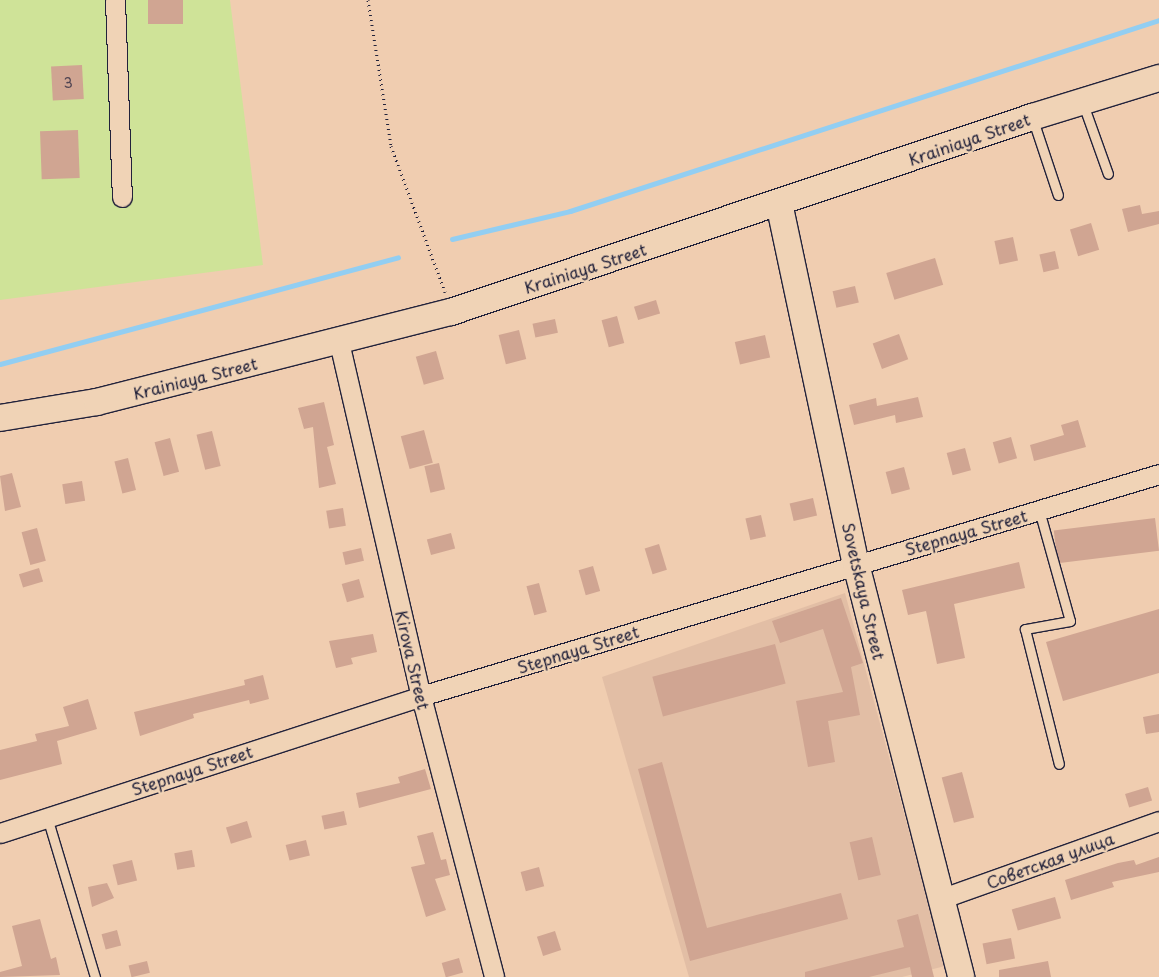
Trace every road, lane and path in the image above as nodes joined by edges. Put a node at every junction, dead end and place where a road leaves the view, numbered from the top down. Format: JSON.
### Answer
{"nodes":[{"id":1,"x":115,"y":0,"type":"edge"},
{"id":2,"x":368,"y":0,"type":"edge"},
{"id":3,"x":1159,"y":80,"type":"edge"},
{"id":4,"x":1082,"y":102,"type":"junction"},
{"id":5,"x":1032,"y":117,"type":"junction"},
{"id":6,"x":1108,"y":174,"type":"dead end"},
{"id":7,"x":1058,"y":195,"type":"dead end"},
{"id":8,"x":122,"y":197,"type":"dead end"},
{"id":9,"x":779,"y":203,"type":"junction"},
{"id":10,"x":451,"y":312,"type":"junction"},
{"id":11,"x":339,"y":342,"type":"junction"},
{"id":12,"x":0,"y":418,"type":"edge"},
{"id":13,"x":1159,"y":474,"type":"edge"},
{"id":14,"x":1039,"y":510,"type":"junction"},
{"id":15,"x":856,"y":564,"type":"junction"},
{"id":16,"x":421,"y":696,"type":"junction"},
{"id":17,"x":1059,"y":764,"type":"dead end"},
{"id":18,"x":47,"y":818,"type":"junction"},
{"id":19,"x":1159,"y":820,"type":"edge"},
{"id":20,"x":0,"y":832,"type":"edge"},
{"id":21,"x":940,"y":898,"type":"junction"},
{"id":22,"x":95,"y":977,"type":"edge"},
{"id":23,"x":494,"y":977,"type":"edge"},
{"id":24,"x":960,"y":977,"type":"edge"}],
"edges":[{"from":1,"to":8,"type":"street"},
{"from":2,"to":10,"type":"path"},
{"from":3,"to":4,"type":"main road","name":"Krainiaya Street"},
{"from":4,"to":5,"type":"main road","name":"Krainiaya Street"},
{"from":4,"to":6,"type":"lane"},
{"from":5,"to":7,"type":"lane"},
{"from":5,"to":9,"type":"main road","name":"Krainiaya Street"},
{"from":9,"to":10,"type":"main road","name":"Krainiaya Street"},
{"from":9,"to":15,"type":"main road","name":"Sovetskaya Street"},
{"from":10,"to":11,"type":"main road","name":"Krainiaya Street"},
{"from":11,"to":12,"type":"main road","name":"Krainiaya Street"},
{"from":11,"to":16,"type":"street","name":"Kirova Street"},
{"from":13,"to":14,"type":"street","name":"Stepnaya Street"},
{"from":14,"to":15,"type":"street","name":"Stepnaya Street"},
{"from":14,"to":17,"type":"lane"},
{"from":15,"to":16,"type":"street","name":"Stepnaya Street"},
{"from":15,"to":21,"type":"main road","name":"Sovetskaya Street"},
{"from":16,"to":18,"type":"street","name":"Stepnaya Street"},
{"from":16,"to":23,"type":"street","name":"Kirova Street"},
{"from":18,"to":20,"type":"street","name":"Stepnaya Street"},
{"from":18,"to":22,"type":"lane"},
{"from":19,"to":21,"type":"street","name":"Советская улица"},
{"from":21,"to":24,"type":"main road","name":"Sovetskaya Street"}]}
